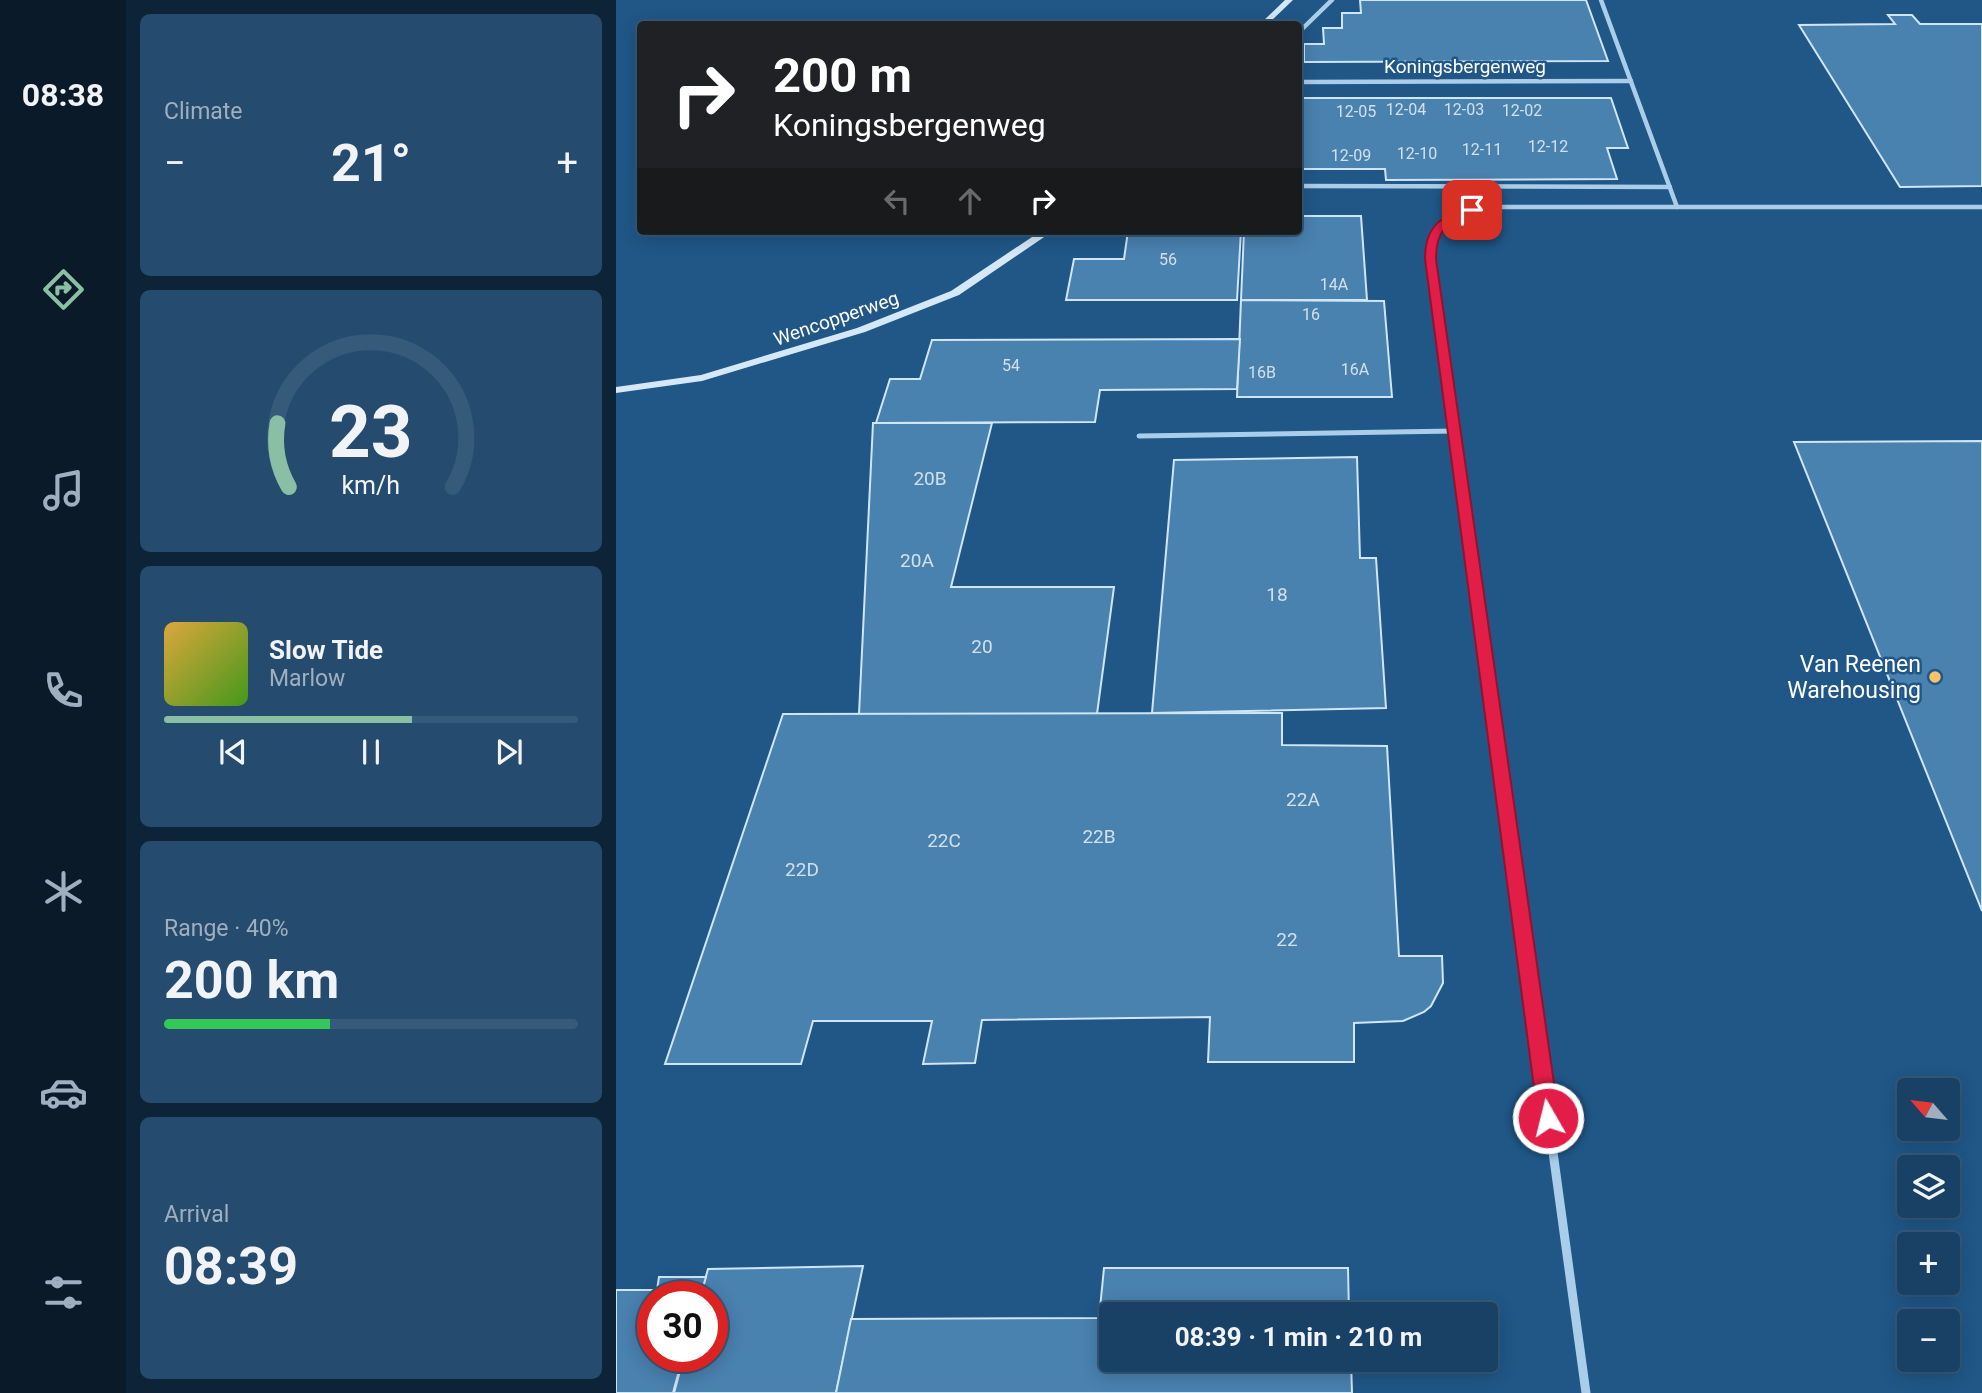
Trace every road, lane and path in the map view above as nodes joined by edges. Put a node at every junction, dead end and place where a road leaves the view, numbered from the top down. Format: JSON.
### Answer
{"nodes":[{"id":1,"x":1289,"y":0,"type":"edge"},
{"id":2,"x":1332,"y":0,"type":"edge"},
{"id":3,"x":1601,"y":0,"type":"edge"},
{"id":4,"x":1267,"y":21,"type":"edge"},
{"id":5,"x":1302,"y":29,"type":"edge"},
{"id":6,"x":1631,"y":81,"type":"junction"},
{"id":7,"x":1302,"y":82,"type":"edge"},
{"id":8,"x":1302,"y":186,"type":"edge"},
{"id":9,"x":1670,"y":187,"type":"junction"},
{"id":10,"x":1677,"y":207,"type":"junction"},
{"id":11,"x":1982,"y":207,"type":"edge"},
{"id":12,"x":1042,"y":235,"type":"edge"},
{"id":13,"x":616,"y":390,"type":"edge"},
{"id":14,"x":1454,"y":431,"type":"junction"},
{"id":15,"x":1139,"y":436,"type":"dead end"},
{"id":16,"x":1586,"y":1393,"type":"edge"}],
"edges":[{"from":1,"to":4,"type":"street"},
{"from":2,"to":5,"type":"street"},
{"from":3,"to":6,"type":"street"},
{"from":6,"to":7,"type":"street","name":"Koningsbergenweg"},
{"from":6,"to":9,"type":"street"},
{"from":8,"to":9,"type":"street"},
{"from":9,"to":10,"type":"street"},
{"from":10,"to":11,"type":"street"},
{"from":10,"to":14,"type":"street"},
{"from":12,"to":13,"type":"street","name":"Wencopperweg"},
{"from":14,"to":15,"type":"street"},
{"from":14,"to":16,"type":"street"}]}
